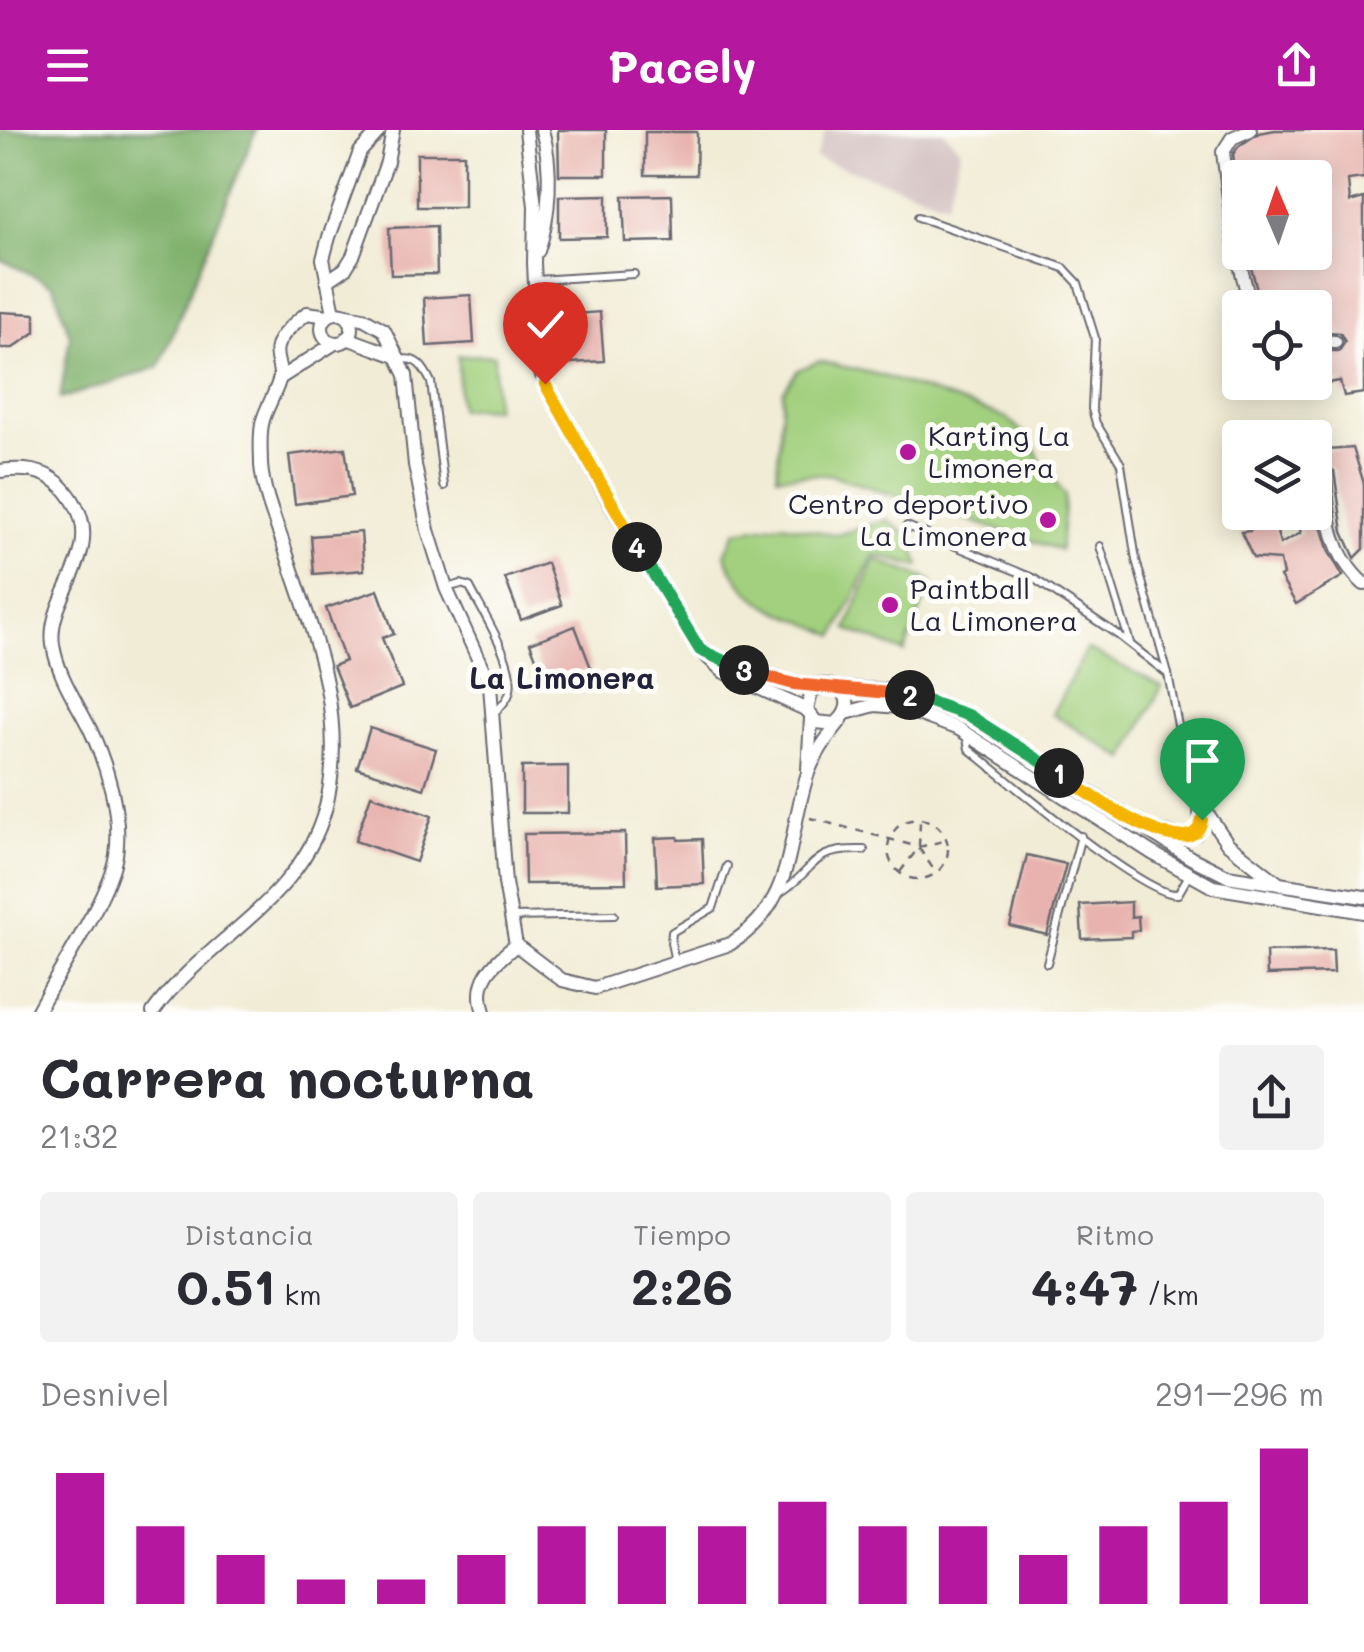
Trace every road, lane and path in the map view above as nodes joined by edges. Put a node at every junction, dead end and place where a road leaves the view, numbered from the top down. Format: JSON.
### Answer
{"nodes":[{"id":1,"x":380,"y":130,"type":"edge"},
{"id":2,"x":394,"y":130,"type":"edge"},
{"id":3,"x":526,"y":130,"type":"edge"},
{"id":4,"x":542,"y":130,"type":"edge"},
{"id":5,"x":1250,"y":130,"type":"edge"},
{"id":6,"x":918,"y":216,"type":"dead end"},
{"id":7,"x":534,"y":263,"type":"junction"},
{"id":8,"x":634,"y":274,"type":"dead end"},
{"id":9,"x":534,"y":280,"type":"junction"},
{"id":10,"x":327,"y":281,"type":"junction"},
{"id":11,"x":1246,"y":290,"type":"edge"},
{"id":12,"x":334,"y":314,"type":"junction"},
{"id":13,"x":341,"y":340,"type":"junction"},
{"id":14,"x":1332,"y":342,"type":"edge"},
{"id":15,"x":1335,"y":342,"type":"dead end"},
{"id":16,"x":397,"y":358,"type":"junction"},
{"id":17,"x":280,"y":378,"type":"junction"},
{"id":18,"x":0,"y":471,"type":"edge"},
{"id":19,"x":444,"y":486,"type":"dead end"},
{"id":20,"x":907,"y":526,"type":"dead end"},
{"id":21,"x":1330,"y":530,"type":"edge"},
{"id":22,"x":1100,"y":546,"type":"dead end"},
{"id":23,"x":1364,"y":584,"type":"edge"},
{"id":24,"x":446,"y":588,"type":"junction"},
{"id":25,"x":1130,"y":644,"type":"junction"},
{"id":26,"x":700,"y":650,"type":"junction"},
{"id":27,"x":1168,"y":674,"type":"junction"},
{"id":28,"x":821,"y":686,"type":"junction"},
{"id":29,"x":836,"y":687,"type":"junction"},
{"id":30,"x":809,"y":714,"type":"junction"},
{"id":31,"x":494,"y":715,"type":"junction"},
{"id":32,"x":844,"y":717,"type":"junction"},
{"id":33,"x":966,"y":733,"type":"junction"},
{"id":34,"x":808,"y":772,"type":"junction"},
{"id":35,"x":1200,"y":803,"type":"junction"},
{"id":36,"x":798,"y":815,"type":"junction"},
{"id":37,"x":920,"y":820,"type":"junction"},
{"id":38,"x":1143,"y":827,"type":"junction"},
{"id":39,"x":1081,"y":836,"type":"junction"},
{"id":40,"x":891,"y":839,"type":"junction"},
{"id":41,"x":947,"y":840,"type":"junction"},
{"id":42,"x":919,"y":846,"type":"junction"},
{"id":43,"x":864,"y":850,"type":"dead end"},
{"id":44,"x":728,"y":866,"type":"dead end"},
{"id":45,"x":900,"y":872,"type":"junction"},
{"id":46,"x":936,"y":872,"type":"junction"},
{"id":47,"x":1189,"y":875,"type":"junction"},
{"id":48,"x":1285,"y":894,"type":"junction"},
{"id":49,"x":777,"y":895,"type":"junction"},
{"id":50,"x":1364,"y":897,"type":"edge"},
{"id":51,"x":1364,"y":912,"type":"edge"},
{"id":52,"x":614,"y":915,"type":"dead end"},
{"id":53,"x":510,"y":917,"type":"junction"},
{"id":54,"x":516,"y":945,"type":"junction"},
{"id":55,"x":676,"y":962,"type":"junction"},
{"id":56,"x":1047,"y":963,"type":"dead end"},
{"id":57,"x":37,"y":1012,"type":"edge"},
{"id":58,"x":154,"y":1012,"type":"edge"},
{"id":59,"x":484,"y":1012,"type":"edge"}],
"edges":[{"from":1,"to":10,"type":"street"},
{"from":2,"to":10,"type":"street"},
{"from":3,"to":7,"type":"street"},
{"from":4,"to":7,"type":"street"},
{"from":5,"to":11,"type":"street"},
{"from":6,"to":27,"type":"lane"},
{"from":7,"to":9,"type":"street"},
{"from":8,"to":9,"type":"lane"},
{"from":9,"to":26,"type":"street"},
{"from":10,"to":12,"type":"street"},
{"from":12,"to":13,"type":"street"},
{"from":12,"to":13,"type":"street"},
{"from":12,"to":16,"type":"street"},
{"from":12,"to":17,"type":"street"},
{"from":13,"to":16,"type":"street"},
{"from":13,"to":17,"type":"street"},
{"from":14,"to":15,"type":"street"},
{"from":16,"to":19,"type":"lane"},
{"from":16,"to":24,"type":"street"},
{"from":17,"to":58,"type":"street"},
{"from":18,"to":57,"type":"street"},
{"from":20,"to":25,"type":"lane"},
{"from":21,"to":23,"type":"street"},
{"from":22,"to":25,"type":"lane"},
{"from":24,"to":31,"type":"street"},
{"from":24,"to":31,"type":"lane"},
{"from":25,"to":27,"type":"lane"},
{"from":26,"to":28,"type":"street"},
{"from":26,"to":30,"type":"street"},
{"from":27,"to":35,"type":"lane"},
{"from":28,"to":29,"type":"street"},
{"from":28,"to":30,"type":"street"},
{"from":29,"to":32,"type":"street"},
{"from":29,"to":38,"type":"street"},
{"from":30,"to":32,"type":"street"},
{"from":30,"to":34,"type":"street"},
{"from":31,"to":53,"type":"street"},
{"from":32,"to":33,"type":"street"},
{"from":32,"to":34,"type":"street"},
{"from":33,"to":39,"type":"lane"},
{"from":33,"to":47,"type":"street"},
{"from":34,"to":36,"type":"street"},
{"from":35,"to":38,"type":"street"},
{"from":35,"to":48,"type":"street"},
{"from":36,"to":40,"type":"path"},
{"from":36,"to":49,"type":"street"},
{"from":37,"to":40,"type":"path"},
{"from":37,"to":41,"type":"path"},
{"from":37,"to":42,"type":"path"},
{"from":38,"to":48,"type":"street"},
{"from":39,"to":47,"type":"lane"},
{"from":39,"to":56,"type":"lane"},
{"from":40,"to":42,"type":"path"},
{"from":40,"to":45,"type":"path"},
{"from":41,"to":42,"type":"path"},
{"from":41,"to":46,"type":"path"},
{"from":42,"to":45,"type":"path"},
{"from":42,"to":46,"type":"path"},
{"from":43,"to":49,"type":"lane"},
{"from":44,"to":55,"type":"lane"},
{"from":45,"to":46,"type":"path"},
{"from":47,"to":48,"type":"street"},
{"from":48,"to":50,"type":"street"},
{"from":48,"to":51,"type":"street"},
{"from":49,"to":55,"type":"street"},
{"from":52,"to":53,"type":"lane"},
{"from":53,"to":54,"type":"street"},
{"from":54,"to":55,"type":"street"},
{"from":54,"to":59,"type":"street"}]}
